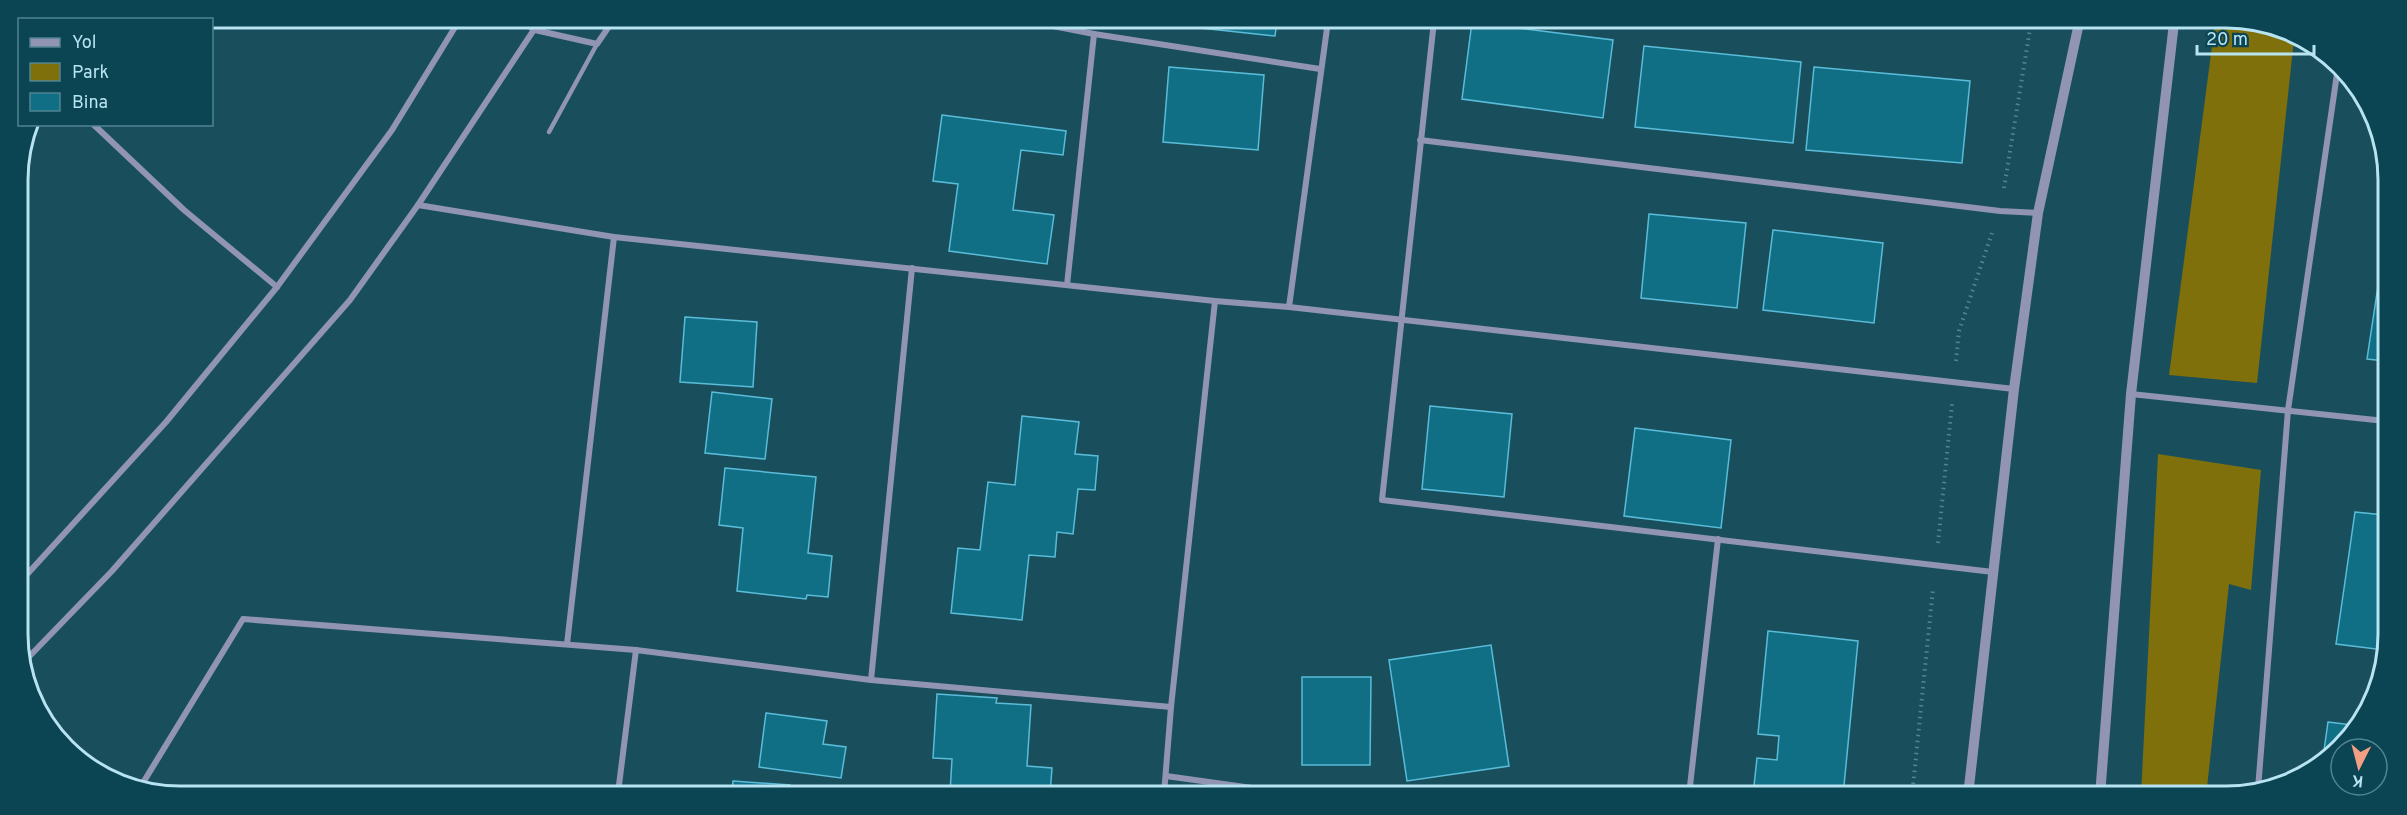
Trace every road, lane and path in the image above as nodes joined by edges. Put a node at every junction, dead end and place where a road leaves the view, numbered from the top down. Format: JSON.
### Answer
{"nodes":[{"id":1,"x":454,"y":28,"type":"edge"},
{"id":2,"x":532,"y":28,"type":"edge"},
{"id":3,"x":608,"y":28,"type":"edge"},
{"id":4,"x":1063,"y":28,"type":"edge"},
{"id":5,"x":1327,"y":28,"type":"edge"},
{"id":6,"x":1433,"y":28,"type":"edge"},
{"id":7,"x":2078,"y":28,"type":"edge"},
{"id":8,"x":2173,"y":28,"type":"edge"},
{"id":9,"x":535,"y":30,"type":"junction"},
{"id":10,"x":1094,"y":34,"type":"junction"},
{"id":11,"x":597,"y":44,"type":"junction"},
{"id":12,"x":1320,"y":69,"type":"junction"},
{"id":13,"x":2337,"y":76,"type":"edge"},
{"id":14,"x":95,"y":126,"type":"edge"},
{"id":15,"x":549,"y":132,"type":"dead end"},
{"id":16,"x":1420,"y":140,"type":"junction"},
{"id":17,"x":418,"y":205,"type":"junction"},
{"id":18,"x":2038,"y":213,"type":"junction"},
{"id":19,"x":614,"y":237,"type":"junction"},
{"id":20,"x":912,"y":268,"type":"junction"},
{"id":21,"x":1067,"y":285,"type":"junction"},
{"id":22,"x":277,"y":287,"type":"junction"},
{"id":23,"x":1215,"y":301,"type":"junction"},
{"id":24,"x":1289,"y":307,"type":"junction"},
{"id":25,"x":1402,"y":320,"type":"junction"},
{"id":26,"x":2014,"y":389,"type":"junction"},
{"id":27,"x":2131,"y":394,"type":"junction"},
{"id":28,"x":2288,"y":410,"type":"junction"},
{"id":29,"x":2378,"y":420,"type":"edge"},
{"id":30,"x":1718,"y":539,"type":"junction"},
{"id":31,"x":1993,"y":572,"type":"junction"},
{"id":32,"x":28,"y":573,"type":"edge"},
{"id":33,"x":567,"y":644,"type":"junction"},
{"id":34,"x":636,"y":650,"type":"junction"},
{"id":35,"x":30,"y":656,"type":"edge"},
{"id":36,"x":870,"y":680,"type":"junction"},
{"id":37,"x":1170,"y":707,"type":"junction"},
{"id":38,"x":1166,"y":776,"type":"junction"},
{"id":39,"x":144,"y":782,"type":"edge"},
{"id":40,"x":2259,"y":783,"type":"edge"},
{"id":41,"x":619,"y":786,"type":"edge"},
{"id":42,"x":1165,"y":786,"type":"edge"},
{"id":43,"x":1238,"y":786,"type":"edge"},
{"id":44,"x":1690,"y":786,"type":"edge"},
{"id":45,"x":1969,"y":786,"type":"edge"},
{"id":46,"x":2101,"y":786,"type":"edge"}],
"edges":[{"from":1,"to":22,"type":"street"},
{"from":2,"to":9,"type":"street"},
{"from":3,"to":11,"type":"street"},
{"from":4,"to":10,"type":"street"},
{"from":5,"to":12,"type":"street"},
{"from":6,"to":16,"type":"street"},
{"from":7,"to":18,"type":"street"},
{"from":8,"to":27,"type":"street"},
{"from":9,"to":11,"type":"street"},
{"from":9,"to":17,"type":"street"},
{"from":10,"to":12,"type":"street"},
{"from":10,"to":21,"type":"street"},
{"from":11,"to":15,"type":"lane"},
{"from":12,"to":24,"type":"street"},
{"from":13,"to":28,"type":"street"},
{"from":14,"to":22,"type":"street"},
{"from":16,"to":18,"type":"street"},
{"from":16,"to":25,"type":"street"},
{"from":17,"to":19,"type":"street"},
{"from":17,"to":35,"type":"street"},
{"from":18,"to":26,"type":"street"},
{"from":19,"to":20,"type":"street"},
{"from":19,"to":33,"type":"street"},
{"from":20,"to":21,"type":"street"},
{"from":20,"to":36,"type":"street"},
{"from":21,"to":23,"type":"street"},
{"from":22,"to":32,"type":"street"},
{"from":23,"to":24,"type":"street"},
{"from":23,"to":37,"type":"street"},
{"from":24,"to":25,"type":"street"},
{"from":25,"to":26,"type":"street"},
{"from":25,"to":30,"type":"street"},
{"from":26,"to":31,"type":"street"},
{"from":27,"to":28,"type":"street"},
{"from":27,"to":46,"type":"street"},
{"from":28,"to":29,"type":"street"},
{"from":28,"to":40,"type":"street"},
{"from":30,"to":31,"type":"street"},
{"from":30,"to":44,"type":"street"},
{"from":31,"to":45,"type":"street"},
{"from":33,"to":34,"type":"street"},
{"from":33,"to":39,"type":"street"},
{"from":34,"to":36,"type":"street"},
{"from":34,"to":41,"type":"street"},
{"from":36,"to":37,"type":"street"},
{"from":37,"to":38,"type":"street"},
{"from":38,"to":42,"type":"street"},
{"from":38,"to":43,"type":"street"}]}
